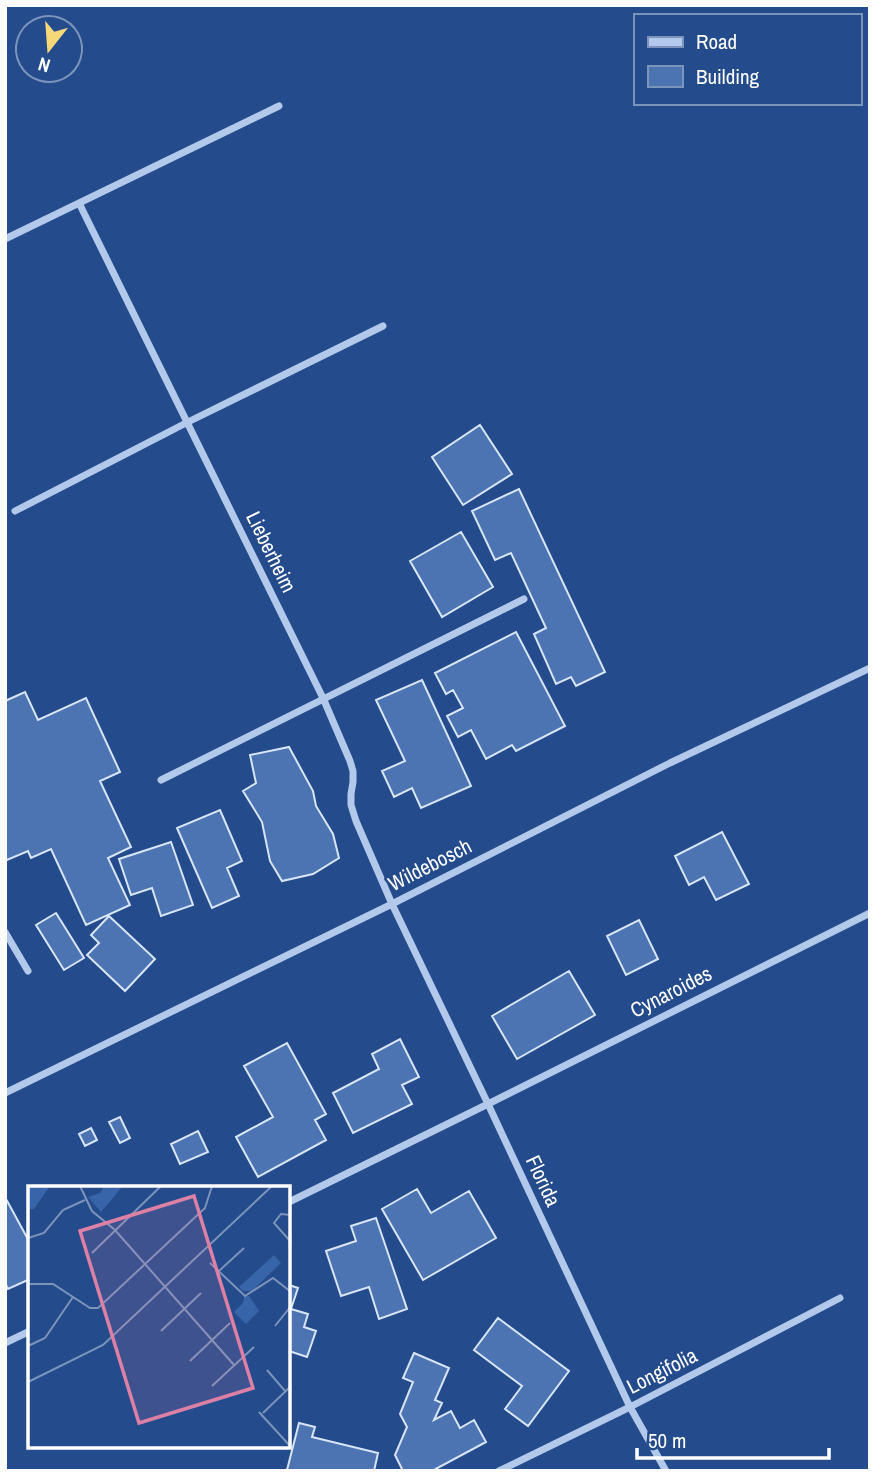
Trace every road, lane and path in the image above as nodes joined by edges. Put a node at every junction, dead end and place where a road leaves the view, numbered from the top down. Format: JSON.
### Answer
{"nodes":[{"id":1,"x":279,"y":106,"type":"dead end"},
{"id":2,"x":79,"y":203,"type":"junction"},
{"id":3,"x":5,"y":239,"type":"edge"},
{"id":4,"x":383,"y":326,"type":"dead end"},
{"id":5,"x":188,"y":422,"type":"junction"},
{"id":6,"x":15,"y":510,"type":"dead end"},
{"id":7,"x":524,"y":599,"type":"dead end"},
{"id":8,"x":870,"y":668,"type":"edge"},
{"id":9,"x":323,"y":698,"type":"junction"},
{"id":10,"x":161,"y":779,"type":"dead end"},
{"id":11,"x":392,"y":904,"type":"junction"},
{"id":12,"x":870,"y":913,"type":"edge"},
{"id":13,"x":5,"y":932,"type":"edge"},
{"id":14,"x":28,"y":971,"type":"dead end"},
{"id":15,"x":5,"y":1093,"type":"edge"},
{"id":16,"x":488,"y":1104,"type":"junction"},
{"id":17,"x":290,"y":1202,"type":"edge"},
{"id":18,"x":839,"y":1298,"type":"dead end"},
{"id":19,"x":28,"y":1332,"type":"edge"},
{"id":20,"x":5,"y":1343,"type":"edge"},
{"id":21,"x":630,"y":1407,"type":"junction"},
{"id":22,"x":499,"y":1471,"type":"edge"},
{"id":23,"x":666,"y":1471,"type":"edge"}],
"edges":[{"from":1,"to":2,"type":"street"},
{"from":2,"to":3,"type":"street"},
{"from":2,"to":5,"type":"street","name":"Lieberheim"},
{"from":4,"to":5,"type":"street"},
{"from":5,"to":6,"type":"street"},
{"from":5,"to":9,"type":"street","name":"Lieberheim"},
{"from":7,"to":9,"type":"street"},
{"from":8,"to":11,"type":"street","name":"Wildebosch"},
{"from":9,"to":10,"type":"street"},
{"from":9,"to":11,"type":"street","name":"Lieberheim"},
{"from":11,"to":15,"type":"street","name":"Wildebosch"},
{"from":11,"to":16,"type":"street","name":"Florida"},
{"from":12,"to":16,"type":"street","name":"Cynaroides"},
{"from":13,"to":14,"type":"street"},
{"from":16,"to":17,"type":"street"},
{"from":16,"to":21,"type":"street","name":"Florida"},
{"from":18,"to":21,"type":"street","name":"Longifolia"},
{"from":19,"to":20,"type":"street"},
{"from":21,"to":22,"type":"street","name":"Longifolia"},
{"from":21,"to":23,"type":"street","name":"Florida"}]}
